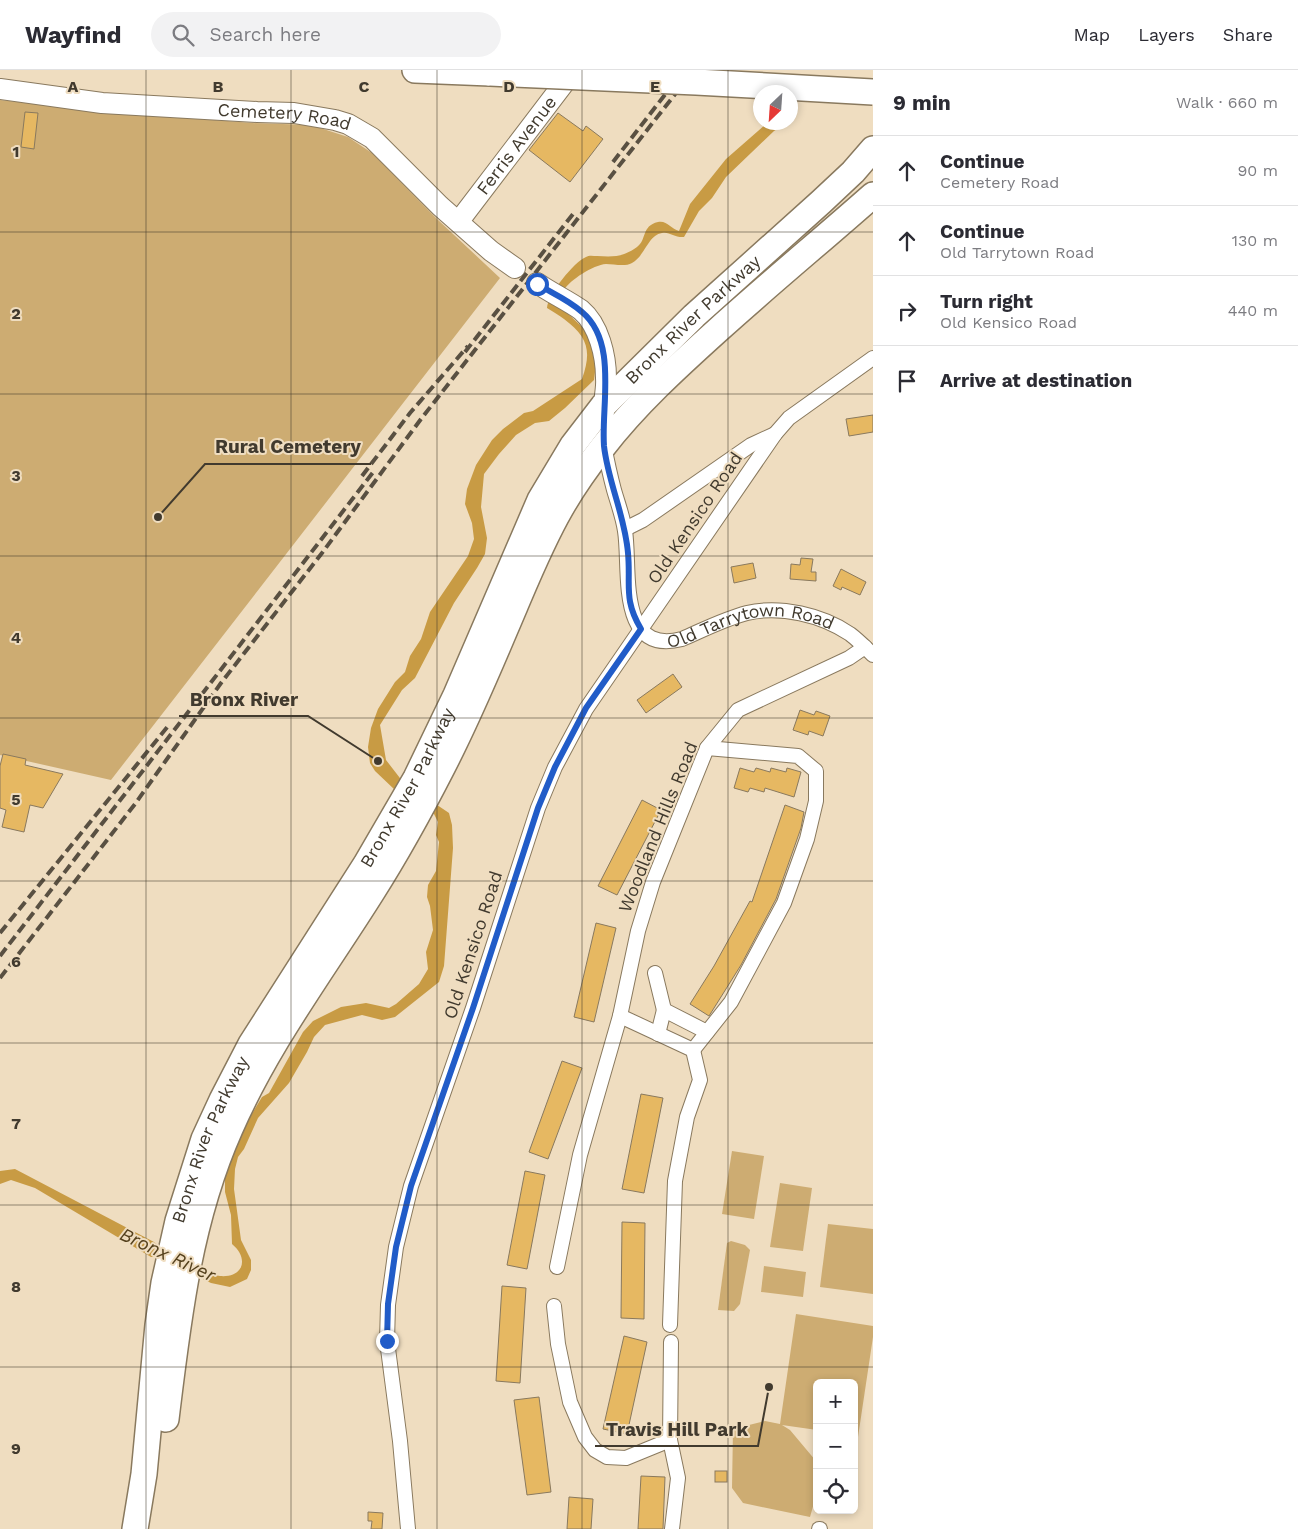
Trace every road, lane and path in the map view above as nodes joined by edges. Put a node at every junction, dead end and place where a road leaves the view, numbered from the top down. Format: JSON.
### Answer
{"nodes":[{"id":1,"x":415,"y":70,"type":"edge"},
{"id":2,"x":574,"y":70,"type":"edge"},
{"id":3,"x":0,"y":89,"type":"edge"},
{"id":4,"x":873,"y":92,"type":"edge"},
{"id":5,"x":873,"y":149,"type":"edge"},
{"id":6,"x":873,"y":195,"type":"edge"},
{"id":7,"x":459,"y":221,"type":"junction"},
{"id":8,"x":515,"y":268,"type":"dead end"},
{"id":9,"x":542,"y":287,"type":"dead end"},
{"id":10,"x":873,"y":358,"type":"edge"},
{"id":11,"x":604,"y":406,"type":"junction"},
{"id":12,"x":775,"y":434,"type":"junction"},
{"id":13,"x":604,"y":445,"type":"junction"},
{"id":14,"x":625,"y":529,"type":"junction"},
{"id":15,"x":641,"y":629,"type":"junction"},
{"id":16,"x":869,"y":651,"type":"edge"},
{"id":17,"x":707,"y":748,"type":"junction"},
{"id":18,"x":424,"y":783,"type":"junction"},
{"id":19,"x":655,"y":973,"type":"dead end"},
{"id":20,"x":664,"y":1010,"type":"junction"},
{"id":21,"x":620,"y":1016,"type":"junction"},
{"id":22,"x":707,"y":1032,"type":"junction"},
{"id":23,"x":658,"y":1034,"type":"junction"},
{"id":24,"x":693,"y":1050,"type":"junction"},
{"id":25,"x":557,"y":1267,"type":"dead end"},
{"id":26,"x":174,"y":1282,"type":"junction"},
{"id":27,"x":554,"y":1306,"type":"dead end"},
{"id":28,"x":670,"y":1325,"type":"dead end"},
{"id":29,"x":671,"y":1342,"type":"dead end"},
{"id":30,"x":670,"y":1440,"type":"junction"},
{"id":31,"x":135,"y":1529,"type":"edge"},
{"id":32,"x":150,"y":1529,"type":"edge"},
{"id":33,"x":408,"y":1529,"type":"edge"},
{"id":34,"x":672,"y":1529,"type":"edge"}],
"edges":[{"from":1,"to":4,"type":"highway","bridge":true},
{"from":2,"to":7,"type":"street","name":"Ferris Avenue"},
{"from":3,"to":7,"type":"street","name":"Cemetery Road"},
{"from":5,"to":11,"type":"highway","name":"Bronx River Parkway"},
{"from":6,"to":13,"type":"highway","name":"Bronx River Parkway"},
{"from":7,"to":8,"type":"street","name":"Cemetery Road"},
{"from":9,"to":11,"type":"street"},
{"from":10,"to":12,"type":"street","name":"Old Kensico Road"},
{"from":11,"to":13,"type":"street","name":"Old Tarrytown Road"},
{"from":11,"to":18,"type":"highway","name":"Bronx River Parkway"},
{"from":12,"to":14,"type":"street","name":"Old Kensico Road"},
{"from":12,"to":15,"type":"street","name":"Old Kensico Road"},
{"from":13,"to":14,"type":"street","name":"Old Tarrytown Road"},
{"from":13,"to":18,"type":"highway","name":"Bronx River Parkway"},
{"from":14,"to":15,"type":"street","name":"Old Tarrytown Road"},
{"from":15,"to":16,"type":"street","name":"Old Tarrytown Road"},
{"from":15,"to":33,"type":"street","name":"Old Kensico Road"},
{"from":16,"to":17,"type":"street","name":"Woodland Hills Road"},
{"from":17,"to":21,"type":"street","name":"Woodland Hills Road"},
{"from":17,"to":22,"type":"street"},
{"from":18,"to":26,"type":"highway","name":"Bronx River Parkway"},
{"from":19,"to":20,"type":"street"},
{"from":20,"to":22,"type":"street"},
{"from":20,"to":23,"type":"street"},
{"from":21,"to":23,"type":"street"},
{"from":21,"to":25,"type":"street","name":"Woodland Hills Road"},
{"from":22,"to":24,"type":"street"},
{"from":23,"to":24,"type":"street"},
{"from":24,"to":28,"type":"street"},
{"from":26,"to":31,"type":"highway","name":"Bronx River Parkway"},
{"from":26,"to":32,"type":"highway","name":"Bronx River Parkway"},
{"from":27,"to":30,"type":"street"},
{"from":29,"to":30,"type":"street"},
{"from":30,"to":34,"type":"street"}]}
